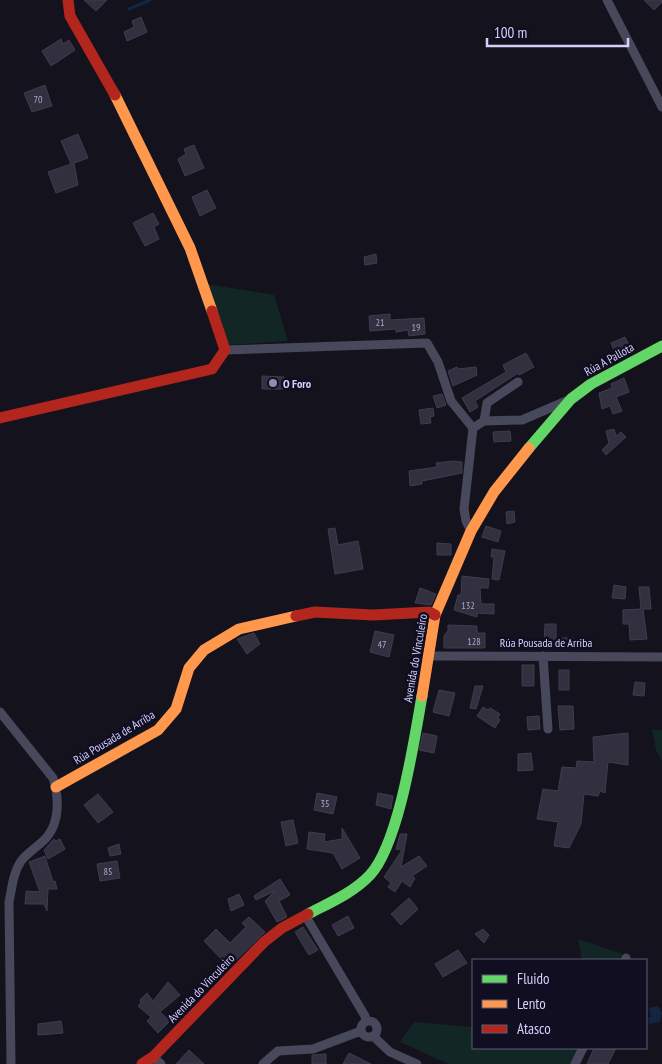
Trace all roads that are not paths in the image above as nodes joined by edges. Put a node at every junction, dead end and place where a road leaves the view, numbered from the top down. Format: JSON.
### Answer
{"nodes":[{"id":1,"x":68,"y":0,"type":"edge"},
{"id":2,"x":607,"y":0,"type":"edge"},
{"id":3,"x":662,"y":107,"type":"edge"},
{"id":4,"x":662,"y":346,"type":"edge"},
{"id":5,"x":225,"y":350,"type":"junction"},
{"id":6,"x":518,"y":382,"type":"dead end"},
{"id":7,"x":571,"y":399,"type":"junction"},
{"id":8,"x":0,"y":418,"type":"edge"},
{"id":9,"x":484,"y":420,"type":"junction"},
{"id":10,"x":473,"y":428,"type":"junction"},
{"id":11,"x":471,"y":531,"type":"junction"},
{"id":12,"x":436,"y":615,"type":"junction"},
{"id":13,"x":430,"y":656,"type":"junction"},
{"id":14,"x":543,"y":656,"type":"junction"},
{"id":15,"x":662,"y":656,"type":"edge"},
{"id":16,"x":0,"y":712,"type":"edge"},
{"id":17,"x":548,"y":728,"type":"dead end"},
{"id":18,"x":56,"y":787,"type":"junction"},
{"id":19,"x":305,"y":915,"type":"junction"},
{"id":20,"x":366,"y":1021,"type":"junction"},
{"id":21,"x":360,"y":1031,"type":"junction"},
{"id":22,"x":373,"y":1036,"type":"junction"},
{"id":23,"x":582,"y":1049,"type":"edge"},
{"id":24,"x":152,"y":1062,"type":"edge"},
{"id":25,"x":10,"y":1064,"type":"edge"},
{"id":26,"x":263,"y":1064,"type":"edge"},
{"id":27,"x":417,"y":1064,"type":"edge"},
{"id":28,"x":575,"y":1064,"type":"edge"}],
"edges":[{"from":1,"to":5,"type":"street"},
{"from":2,"to":3,"type":"street"},
{"from":4,"to":7,"type":"street","name":"Rúa A Pallota"},
{"from":5,"to":8,"type":"street"},
{"from":5,"to":10,"type":"street"},
{"from":6,"to":9,"type":"street"},
{"from":7,"to":9,"type":"street"},
{"from":7,"to":11,"type":"street","name":"Avenida do Vinculeiro"},
{"from":9,"to":10,"type":"street"},
{"from":10,"to":11,"type":"street"},
{"from":11,"to":12,"type":"street","name":"Avenida do Vinculeiro"},
{"from":12,"to":13,"type":"street","name":"Avenida do Vinculeiro"},
{"from":12,"to":18,"type":"street","name":"Rúa Pousada de Arriba"},
{"from":13,"to":14,"type":"street","name":"Rúa Pousada de Arriba"},
{"from":13,"to":19,"type":"street","name":"Avenida do Vinculeiro"},
{"from":14,"to":15,"type":"street","name":"Rúa Pousada de Arriba"},
{"from":14,"to":17,"type":"street"},
{"from":16,"to":18,"type":"street"},
{"from":18,"to":25,"type":"street"},
{"from":19,"to":20,"type":"street"},
{"from":19,"to":24,"type":"street","name":"Avenida do Vinculeiro"},
{"from":20,"to":21,"type":"street"},
{"from":20,"to":22,"type":"street"},
{"from":21,"to":22,"type":"street"},
{"from":21,"to":26,"type":"street"},
{"from":22,"to":27,"type":"street"},
{"from":23,"to":28,"type":"street"}]}
